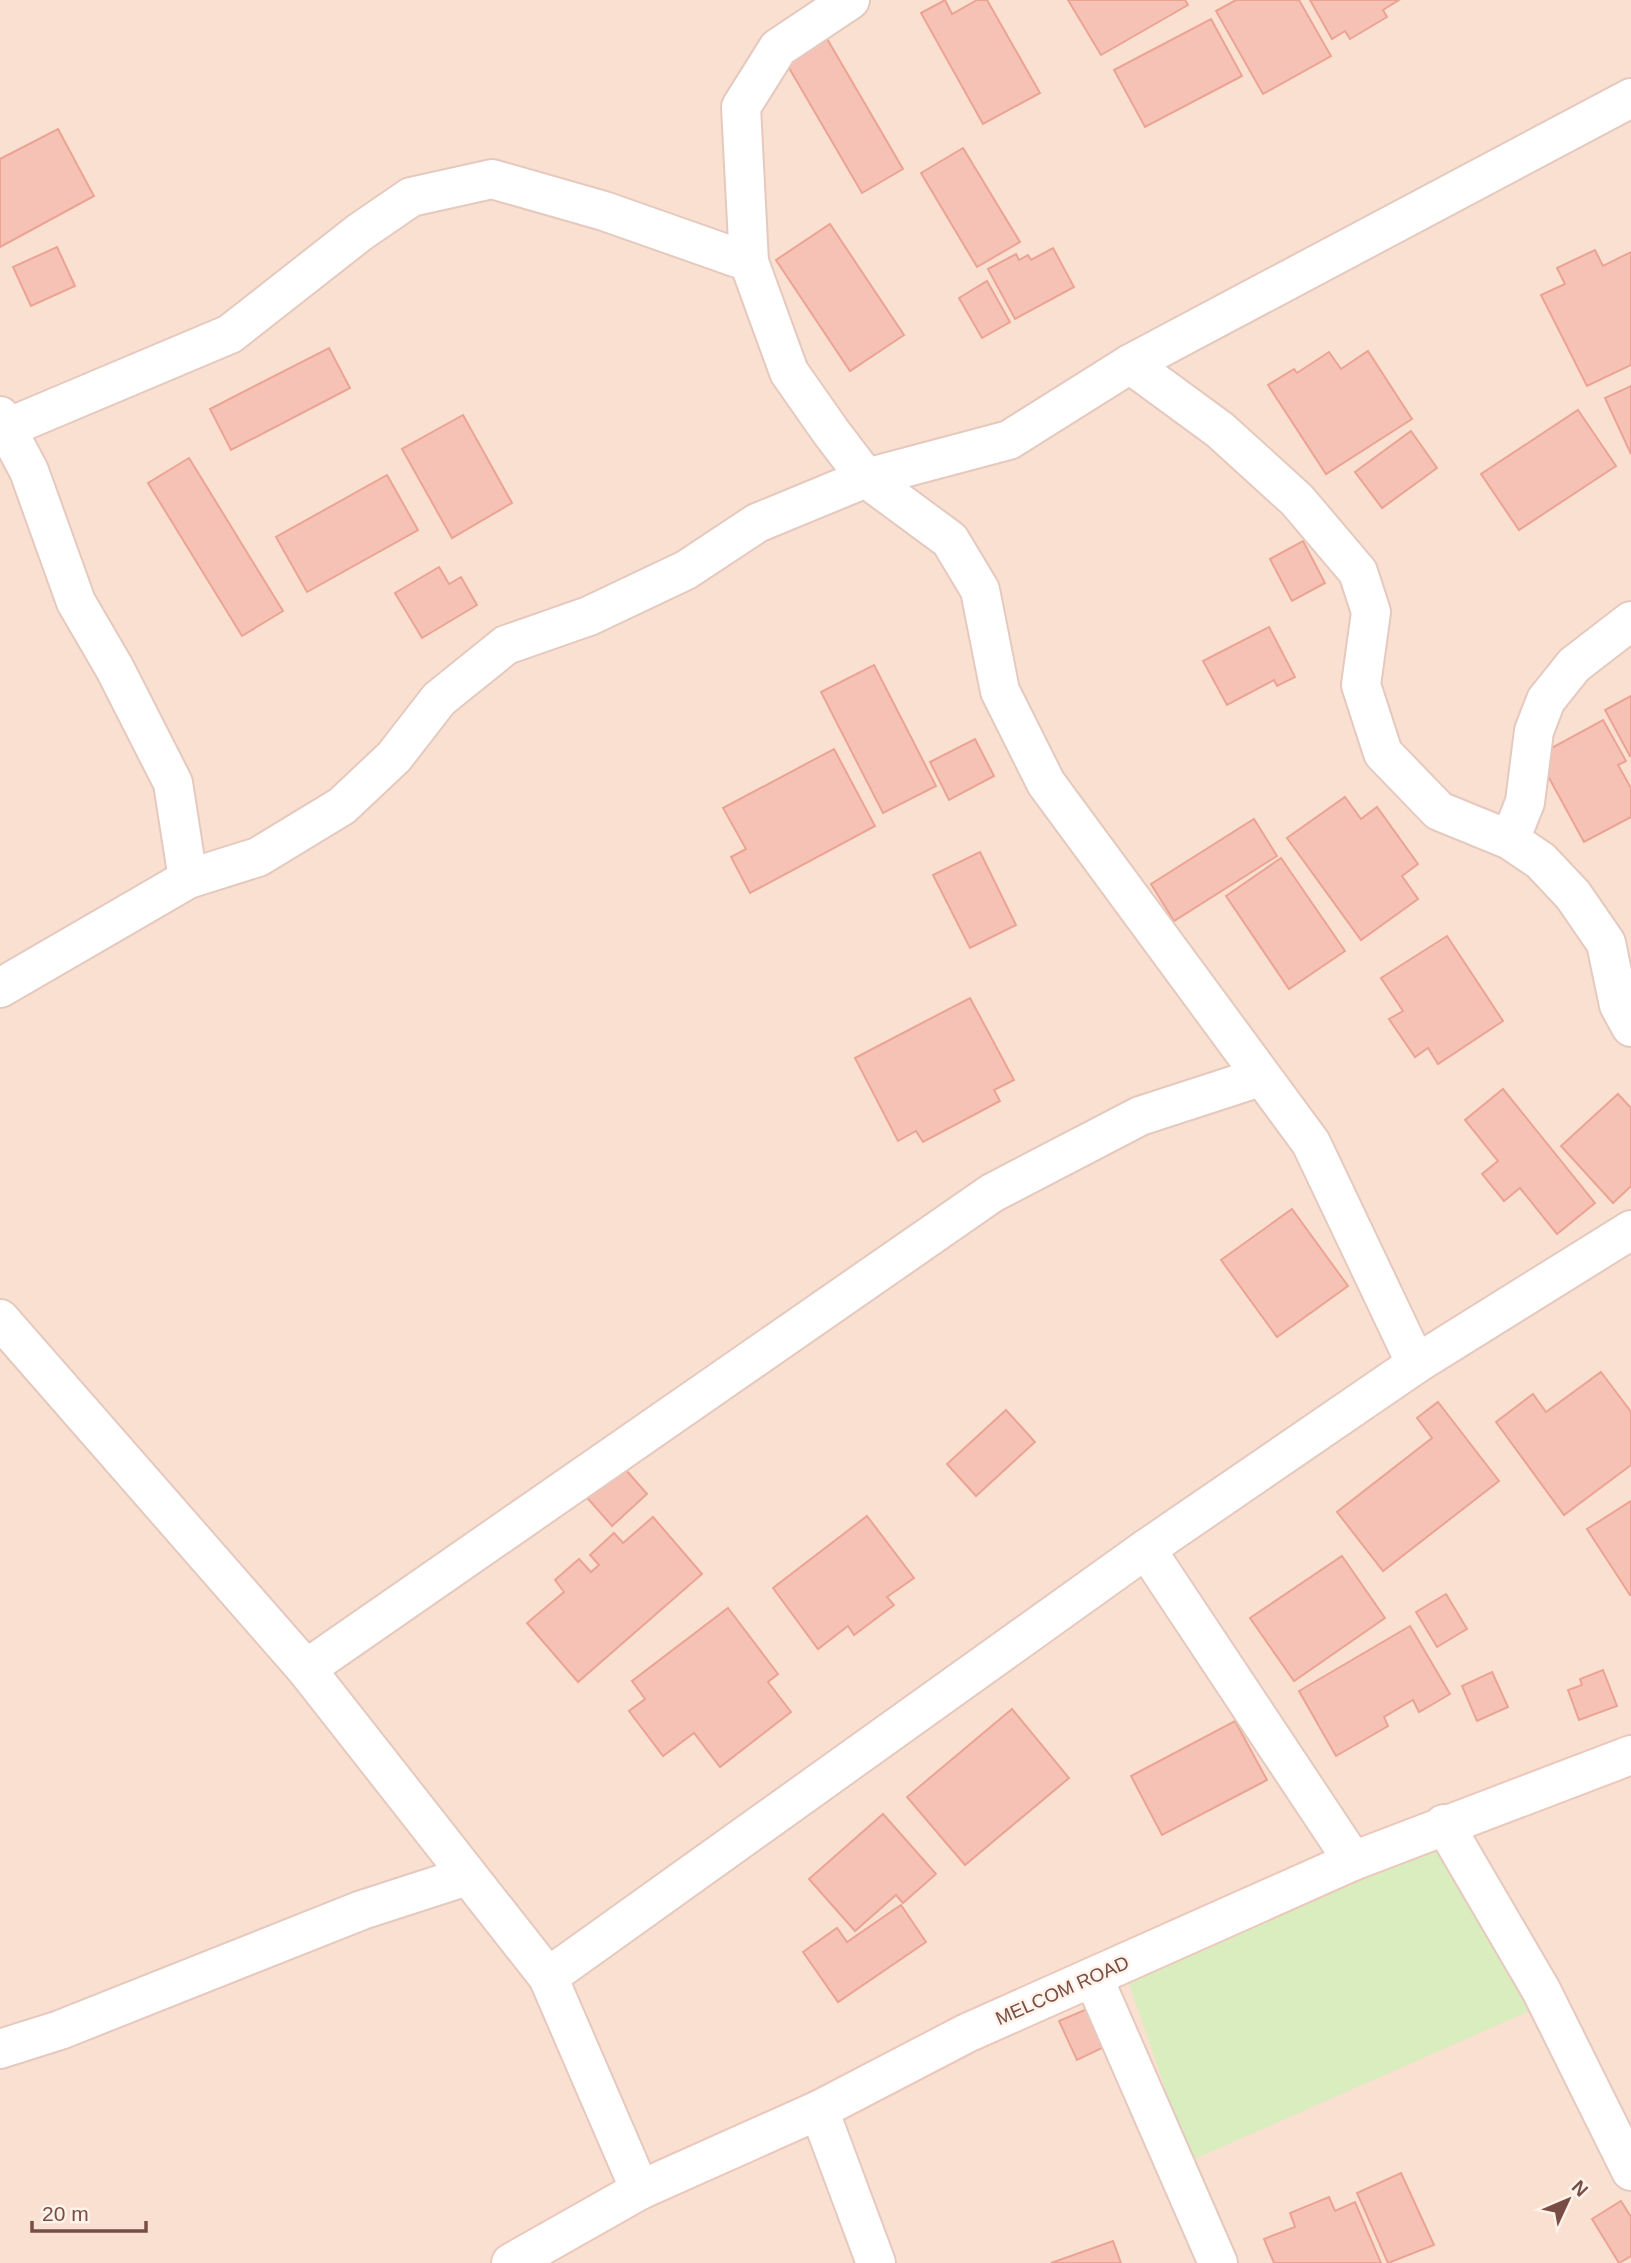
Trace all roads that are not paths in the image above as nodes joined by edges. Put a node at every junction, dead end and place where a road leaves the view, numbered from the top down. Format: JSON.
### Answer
{"nodes":[{"id":1,"x":850,"y":0,"type":"edge"},
{"id":2,"x":1631,"y":98,"type":"edge"},
{"id":3,"x":749,"y":262,"type":"junction"},
{"id":4,"x":1130,"y":364,"type":"junction"},
{"id":5,"x":4,"y":422,"type":"edge"},
{"id":6,"x":866,"y":478,"type":"junction"},
{"id":7,"x":1631,"y":621,"type":"edge"},
{"id":8,"x":1510,"y":840,"type":"junction"},
{"id":9,"x":188,"y":879,"type":"junction"},
{"id":10,"x":0,"y":988,"type":"edge"},
{"id":11,"x":1631,"y":1027,"type":"edge"},
{"id":12,"x":1260,"y":1077,"type":"junction"},
{"id":13,"x":1631,"y":1230,"type":"edge"},
{"id":14,"x":0,"y":1319,"type":"edge"},
{"id":15,"x":1416,"y":1364,"type":"junction"},
{"id":16,"x":1146,"y":1549,"type":"junction"},
{"id":17,"x":306,"y":1669,"type":"junction"},
{"id":18,"x":1631,"y":1755,"type":"edge"},
{"id":19,"x":1444,"y":1824,"type":"junction"},
{"id":20,"x":1353,"y":1861,"type":"junction"},
{"id":21,"x":467,"y":1876,"type":"junction"},
{"id":22,"x":548,"y":1977,"type":"junction"},
{"id":23,"x":1093,"y":1977,"type":"junction"},
{"id":24,"x":0,"y":2045,"type":"edge"},
{"id":25,"x":819,"y":2110,"type":"junction"},
{"id":26,"x":1631,"y":2171,"type":"edge"},
{"id":27,"x":640,"y":2190,"type":"junction"},
{"id":28,"x":511,"y":2263,"type":"edge"},
{"id":29,"x":876,"y":2263,"type":"edge"},
{"id":30,"x":1218,"y":2263,"type":"edge"}],
"edges":[{"from":1,"to":3,"type":"street"},
{"from":2,"to":4,"type":"street"},
{"from":3,"to":5,"type":"street"},
{"from":3,"to":6,"type":"street"},
{"from":4,"to":6,"type":"street"},
{"from":4,"to":8,"type":"street"},
{"from":5,"to":9,"type":"street"},
{"from":6,"to":9,"type":"street"},
{"from":6,"to":12,"type":"street"},
{"from":7,"to":8,"type":"street"},
{"from":8,"to":11,"type":"street"},
{"from":9,"to":10,"type":"street"},
{"from":12,"to":15,"type":"street"},
{"from":12,"to":17,"type":"street"},
{"from":13,"to":15,"type":"street"},
{"from":14,"to":17,"type":"street"},
{"from":15,"to":16,"type":"street"},
{"from":16,"to":20,"type":"street"},
{"from":16,"to":22,"type":"street"},
{"from":17,"to":21,"type":"street"},
{"from":18,"to":19,"type":"street","name":"MELCOM ROAD"},
{"from":19,"to":20,"type":"street","name":"MELCOM ROAD"},
{"from":19,"to":26,"type":"street"},
{"from":20,"to":23,"type":"street","name":"MELCOM ROAD"},
{"from":21,"to":22,"type":"street"},
{"from":21,"to":24,"type":"street"},
{"from":22,"to":27,"type":"street"},
{"from":23,"to":25,"type":"street","name":"MELCOM ROAD"},
{"from":23,"to":30,"type":"street"},
{"from":25,"to":27,"type":"street","name":"MELCOM ROAD"},
{"from":25,"to":29,"type":"street"},
{"from":27,"to":28,"type":"street","name":"MELCOM ROAD"}]}
